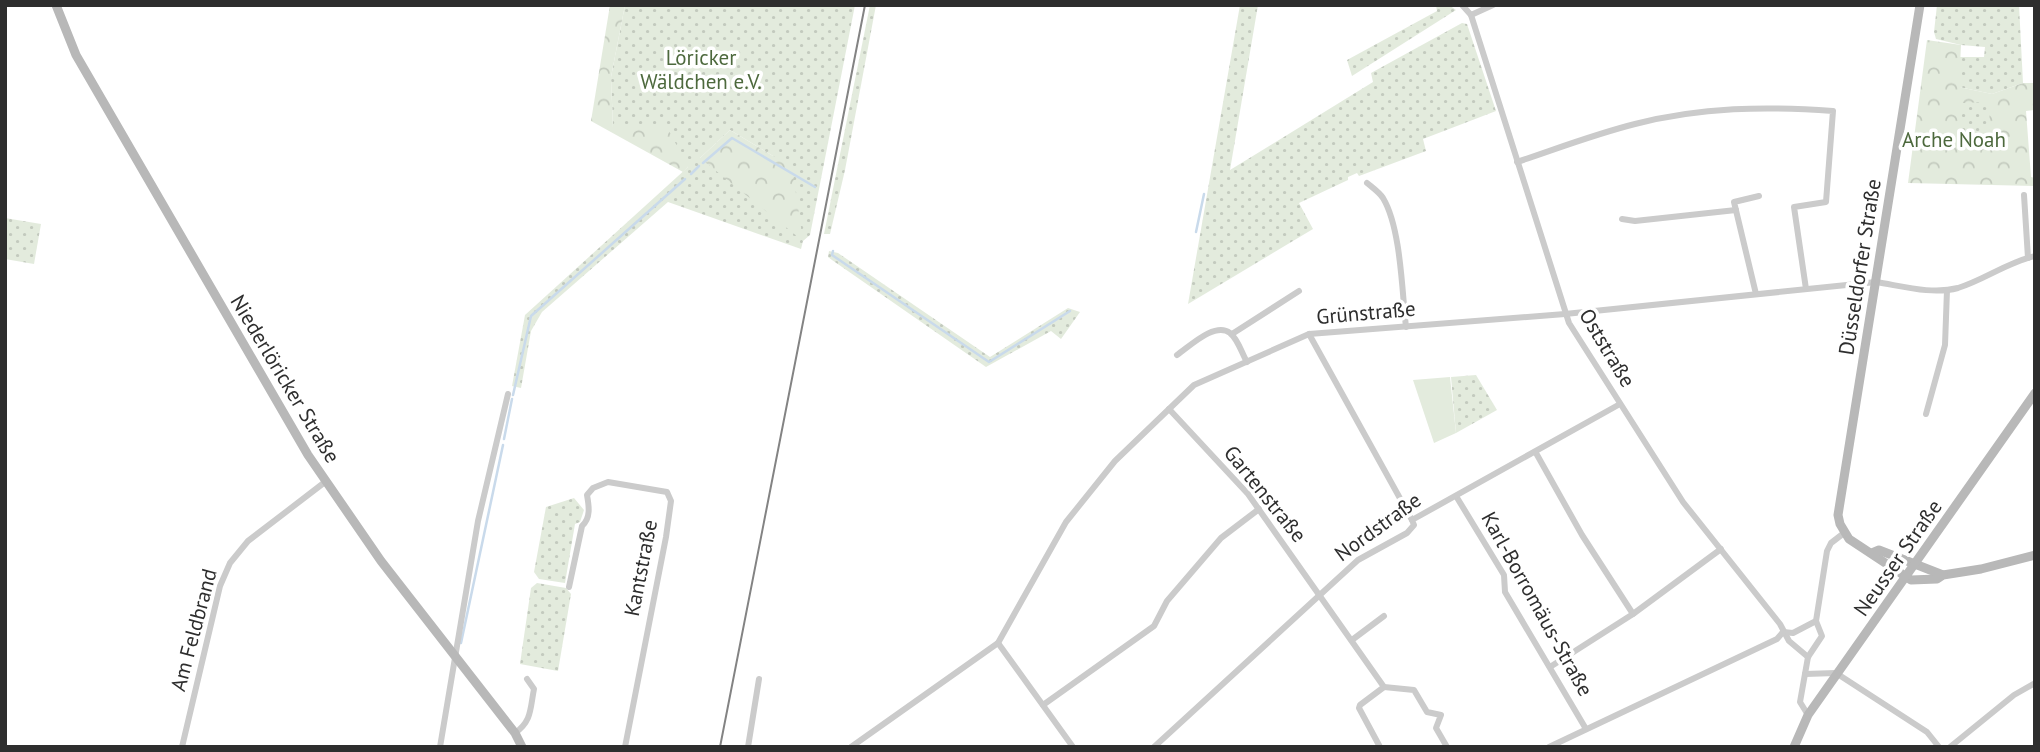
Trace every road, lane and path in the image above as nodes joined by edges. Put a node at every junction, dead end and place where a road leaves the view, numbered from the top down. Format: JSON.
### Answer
{"nodes":[{"id":1,"x":56,"y":5,"type":"edge"},
{"id":2,"x":1462,"y":5,"type":"edge"},
{"id":3,"x":1493,"y":5,"type":"edge"},
{"id":4,"x":1920,"y":5,"type":"edge"},
{"id":5,"x":1471,"y":15,"type":"junction"},
{"id":6,"x":1517,"y":162,"type":"junction"},
{"id":7,"x":1367,"y":183,"type":"dead end"},
{"id":8,"x":2024,"y":195,"type":"dead end"},
{"id":9,"x":1759,"y":196,"type":"dead end"},
{"id":10,"x":1736,"y":210,"type":"junction"},
{"id":11,"x":1622,"y":219,"type":"dead end"},
{"id":12,"x":2031,"y":257,"type":"edge"},
{"id":13,"x":1876,"y":282,"type":"junction"},
{"id":14,"x":1806,"y":289,"type":"junction"},
{"id":15,"x":1947,"y":290,"type":"junction"},
{"id":16,"x":1299,"y":291,"type":"dead end"},
{"id":17,"x":1756,"y":294,"type":"junction"},
{"id":18,"x":1565,"y":314,"type":"junction"},
{"id":19,"x":1406,"y":327,"type":"junction"},
{"id":20,"x":1232,"y":334,"type":"junction"},
{"id":21,"x":1309,"y":334,"type":"junction"},
{"id":22,"x":1177,"y":355,"type":"dead end"},
{"id":23,"x":1247,"y":362,"type":"junction"},
{"id":24,"x":2035,"y":393,"type":"edge"},
{"id":25,"x":508,"y":394,"type":"dead end"},
{"id":26,"x":1620,"y":404,"type":"junction"},
{"id":27,"x":1169,"y":409,"type":"junction"},
{"id":28,"x":1926,"y":414,"type":"dead end"},
{"id":29,"x":1536,"y":453,"type":"junction"},
{"id":30,"x":325,"y":482,"type":"junction"},
{"id":31,"x":1456,"y":496,"type":"junction"},
{"id":32,"x":1259,"y":509,"type":"junction"},
{"id":33,"x":1412,"y":520,"type":"junction"},
{"id":34,"x":1844,"y":533,"type":"junction"},
{"id":35,"x":1721,"y":549,"type":"junction"},
{"id":36,"x":1872,"y":553,"type":"junction"},
{"id":37,"x":2035,"y":555,"type":"edge"},
{"id":38,"x":1914,"y":565,"type":"junction"},
{"id":39,"x":1943,"y":575,"type":"junction"},
{"id":40,"x":1906,"y":578,"type":"junction"},
{"id":41,"x":569,"y":587,"type":"dead end"},
{"id":42,"x":1320,"y":595,"type":"junction"},
{"id":43,"x":1633,"y":614,"type":"junction"},
{"id":44,"x":1384,"y":616,"type":"dead end"},
{"id":45,"x":1816,"y":621,"type":"junction"},
{"id":46,"x":1783,"y":632,"type":"junction"},
{"id":47,"x":1352,"y":640,"type":"junction"},
{"id":48,"x":998,"y":643,"type":"junction"},
{"id":49,"x":455,"y":655,"type":"junction"},
{"id":50,"x":1808,"y":657,"type":"junction"},
{"id":51,"x":1550,"y":667,"type":"junction"},
{"id":52,"x":1836,"y":673,"type":"junction"},
{"id":53,"x":1805,"y":674,"type":"junction"},
{"id":54,"x":527,"y":679,"type":"dead end"},
{"id":55,"x":759,"y":679,"type":"dead end"},
{"id":56,"x":2035,"y":683,"type":"edge"},
{"id":57,"x":1384,"y":687,"type":"junction"},
{"id":58,"x":1043,"y":705,"type":"junction"},
{"id":59,"x":1808,"y":715,"type":"junction"},
{"id":60,"x":1586,"y":729,"type":"junction"},
{"id":61,"x":514,"y":733,"type":"junction"},
{"id":62,"x":182,"y":747,"type":"edge"},
{"id":63,"x":440,"y":747,"type":"edge"},
{"id":64,"x":522,"y":747,"type":"edge"},
{"id":65,"x":625,"y":747,"type":"edge"},
{"id":66,"x":748,"y":747,"type":"edge"},
{"id":67,"x":850,"y":747,"type":"edge"},
{"id":68,"x":1073,"y":747,"type":"edge"},
{"id":69,"x":1154,"y":747,"type":"edge"},
{"id":70,"x":1380,"y":747,"type":"edge"},
{"id":71,"x":1447,"y":747,"type":"edge"},
{"id":72,"x":1549,"y":747,"type":"edge"},
{"id":73,"x":1794,"y":747,"type":"edge"},
{"id":74,"x":1939,"y":747,"type":"edge"},
{"id":75,"x":1950,"y":747,"type":"edge"}],
"edges":[{"from":1,"to":30,"type":"main road","name":"Niederlöricker Straße"},
{"from":2,"to":5,"type":"street","name":"Oststraße"},
{"from":3,"to":5,"type":"street"},
{"from":4,"to":13,"type":"main road","name":"Düsseldorfer Straße"},
{"from":5,"to":6,"type":"street","name":"Oststraße"},
{"from":6,"to":14,"type":"street"},
{"from":6,"to":18,"type":"street","name":"Oststraße"},
{"from":7,"to":19,"type":"street"},
{"from":8,"to":12,"type":"street"},
{"from":9,"to":10,"type":"street"},
{"from":10,"to":11,"type":"street"},
{"from":10,"to":17,"type":"street"},
{"from":12,"to":15,"type":"street"},
{"from":13,"to":14,"type":"street","name":"Grünstraße"},
{"from":13,"to":15,"type":"street","name":"Grünstraße"},
{"from":13,"to":34,"type":"main road","name":"Düsseldorfer Straße"},
{"from":14,"to":17,"type":"street","name":"Grünstraße"},
{"from":15,"to":28,"type":"street"},
{"from":16,"to":20,"type":"street"},
{"from":17,"to":18,"type":"street","name":"Grünstraße"},
{"from":18,"to":19,"type":"street","name":"Grünstraße"},
{"from":18,"to":26,"type":"street","name":"Oststraße"},
{"from":19,"to":21,"type":"street","name":"Grünstraße"},
{"from":20,"to":22,"type":"street"},
{"from":20,"to":23,"type":"street"},
{"from":21,"to":23,"type":"street","name":"Grünstraße"},
{"from":21,"to":33,"type":"street"},
{"from":23,"to":27,"type":"street","name":"Grünstraße"},
{"from":24,"to":38,"type":"main road","name":"Neusser Straße"},
{"from":25,"to":49,"type":"street"},
{"from":26,"to":29,"type":"street","name":"Nordstraße"},
{"from":26,"to":35,"type":"street","name":"Oststraße"},
{"from":27,"to":32,"type":"street","name":"Gartenstraße"},
{"from":27,"to":48,"type":"street","name":"Grünstraße"},
{"from":29,"to":31,"type":"street","name":"Nordstraße"},
{"from":29,"to":43,"type":"street"},
{"from":30,"to":49,"type":"main road","name":"Niederlöricker Straße"},
{"from":30,"to":62,"type":"street","name":"Am Feldbrand"},
{"from":31,"to":33,"type":"street","name":"Nordstraße"},
{"from":31,"to":51,"type":"street","name":"Karl-Borromäus-Straße"},
{"from":32,"to":42,"type":"street","name":"Gartenstraße"},
{"from":32,"to":58,"type":"street"},
{"from":33,"to":42,"type":"street","name":"Nordstraße"},
{"from":34,"to":36,"type":"main road"},
{"from":34,"to":45,"type":"street"},
{"from":35,"to":43,"type":"street"},
{"from":35,"to":46,"type":"street","name":"Oststraße"},
{"from":36,"to":38,"type":"main road"},
{"from":36,"to":40,"type":"main road"},
{"from":37,"to":39,"type":"main road"},
{"from":38,"to":39,"type":"main road"},
{"from":38,"to":40,"type":"main road","name":"Neusser Straße"},
{"from":39,"to":40,"type":"main road"},
{"from":40,"to":52,"type":"main road","name":"Neusser Straße"},
{"from":41,"to":65,"type":"street","name":"Kantstraße"},
{"from":42,"to":47,"type":"street","name":"Gartenstraße"},
{"from":42,"to":69,"type":"street","name":"Nordstraße"},
{"from":43,"to":51,"type":"street"},
{"from":44,"to":47,"type":"street"},
{"from":45,"to":46,"type":"street"},
{"from":45,"to":50,"type":"street"},
{"from":46,"to":50,"type":"street"},
{"from":46,"to":60,"type":"street"},
{"from":47,"to":57,"type":"street","name":"Gartenstraße"},
{"from":48,"to":58,"type":"street"},
{"from":48,"to":67,"type":"street"},
{"from":49,"to":61,"type":"main road","name":"Niederlöricker Straße"},
{"from":49,"to":63,"type":"street"},
{"from":50,"to":53,"type":"street"},
{"from":51,"to":60,"type":"street","name":"Karl-Borromäus-Straße"},
{"from":52,"to":53,"type":"street"},
{"from":52,"to":59,"type":"main road","name":"Neusser Straße"},
{"from":52,"to":74,"type":"street"},
{"from":53,"to":59,"type":"street"},
{"from":54,"to":61,"type":"street"},
{"from":55,"to":66,"type":"street"},
{"from":56,"to":75,"type":"street"},
{"from":57,"to":70,"type":"street"},
{"from":57,"to":71,"type":"street"},
{"from":58,"to":68,"type":"street"},
{"from":59,"to":73,"type":"main road","name":"Neusser Straße"},
{"from":60,"to":72,"type":"street"},
{"from":61,"to":64,"type":"main road","name":"Niederlöricker Straße"}]}
